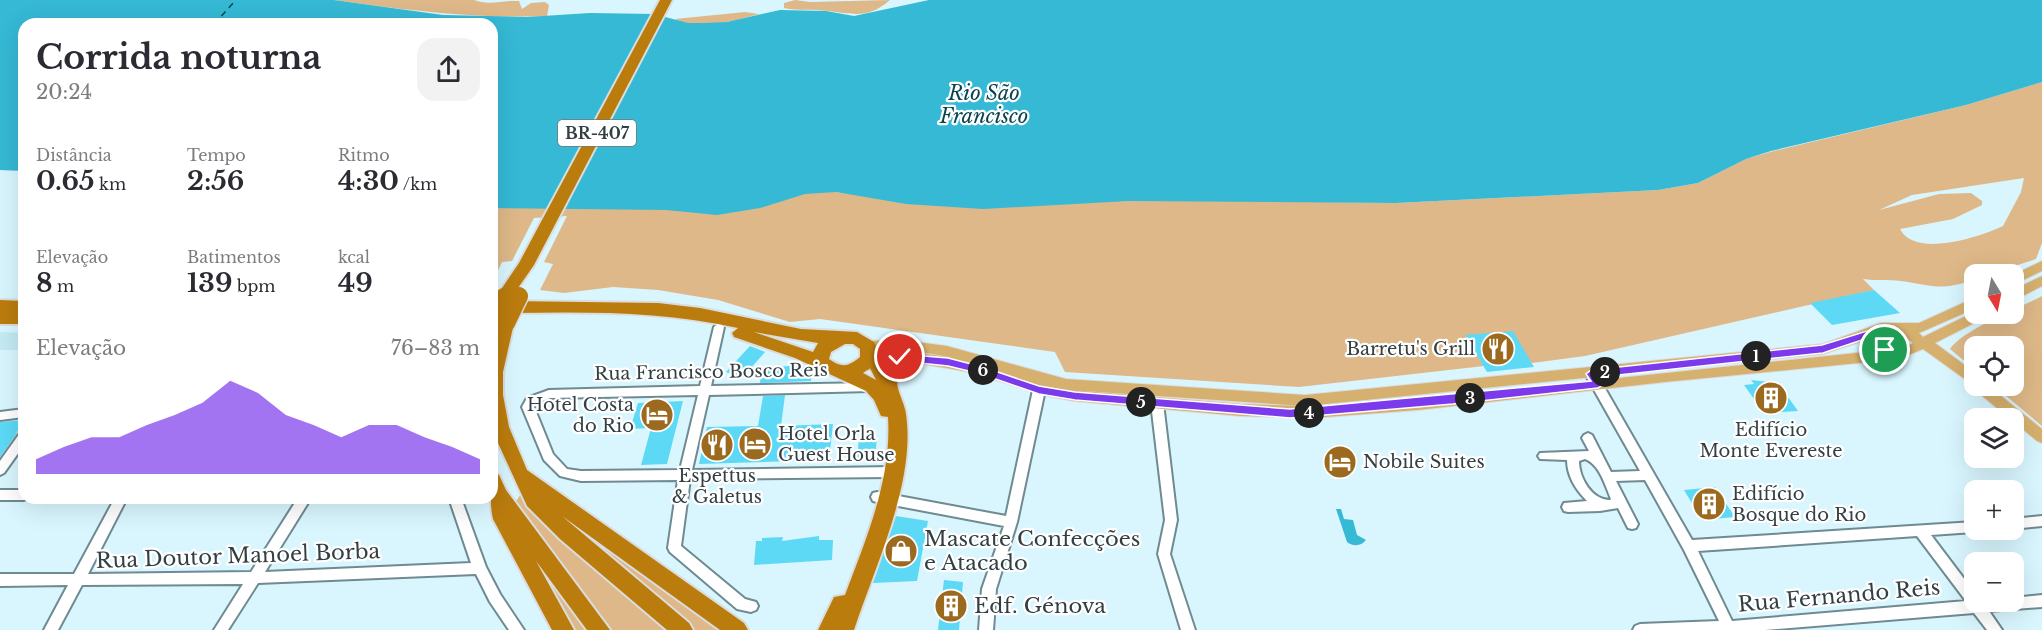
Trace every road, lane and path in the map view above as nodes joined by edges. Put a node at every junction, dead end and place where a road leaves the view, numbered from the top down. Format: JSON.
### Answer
{"nodes":[{"id":1,"x":666,"y":0,"type":"edge"},
{"id":2,"x":2042,"y":265,"type":"edge"},
{"id":3,"x":2024,"y":275,"type":"edge"},
{"id":4,"x":2042,"y":280,"type":"edge"},
{"id":5,"x":2024,"y":290,"type":"edge"},
{"id":6,"x":0,"y":306,"type":"edge"},
{"id":7,"x":18,"y":307,"type":"edge"},
{"id":8,"x":498,"y":307,"type":"edge"},
{"id":9,"x":1964,"y":308,"type":"edge"},
{"id":10,"x":0,"y":318,"type":"edge"},
{"id":11,"x":18,"y":318,"type":"edge"},
{"id":12,"x":498,"y":319,"type":"edge"},
{"id":13,"x":498,"y":320,"type":"edge"},
{"id":14,"x":1964,"y":322,"type":"edge"},
{"id":15,"x":719,"y":327,"type":"junction"},
{"id":16,"x":1895,"y":328,"type":"junction"},
{"id":17,"x":1870,"y":334,"type":"junction"},
{"id":18,"x":842,"y":338,"type":"junction"},
{"id":19,"x":1922,"y":343,"type":"junction"},
{"id":20,"x":1899,"y":354,"type":"junction"},
{"id":21,"x":916,"y":358,"type":"junction"},
{"id":22,"x":864,"y":360,"type":"junction"},
{"id":23,"x":823,"y":364,"type":"junction"},
{"id":24,"x":1964,"y":372,"type":"edge"},
{"id":25,"x":1595,"y":379,"type":"junction"},
{"id":26,"x":881,"y":386,"type":"junction"},
{"id":27,"x":703,"y":390,"type":"junction"},
{"id":28,"x":1039,"y":390,"type":"junction"},
{"id":29,"x":1992,"y":396,"type":"edge"},
{"id":30,"x":1157,"y":403,"type":"junction"},
{"id":31,"x":18,"y":415,"type":"edge"},
{"id":32,"x":0,"y":416,"type":"edge"},
{"id":33,"x":498,"y":416,"type":"edge"},
{"id":34,"x":2042,"y":437,"type":"edge"},
{"id":35,"x":1588,"y":438,"type":"dead end"},
{"id":36,"x":18,"y":444,"type":"edge"},
{"id":37,"x":1580,"y":455,"type":"junction"},
{"id":38,"x":1544,"y":456,"type":"dead end"},
{"id":39,"x":1602,"y":465,"type":"junction"},
{"id":40,"x":516,"y":466,"type":"junction"},
{"id":41,"x":0,"y":470,"type":"edge"},
{"id":42,"x":888,"y":472,"type":"junction"},
{"id":43,"x":1650,"y":475,"type":"junction"},
{"id":44,"x":685,"y":476,"type":"junction"},
{"id":45,"x":1608,"y":477,"type":"junction"},
{"id":46,"x":498,"y":491,"type":"edge"},
{"id":47,"x":1616,"y":492,"type":"junction"},
{"id":48,"x":0,"y":495,"type":"edge"},
{"id":49,"x":18,"y":495,"type":"edge"},
{"id":50,"x":882,"y":498,"type":"junction"},
{"id":51,"x":498,"y":501,"type":"edge"},
{"id":52,"x":118,"y":504,"type":"edge"},
{"id":53,"x":300,"y":504,"type":"edge"},
{"id":54,"x":457,"y":504,"type":"edge"},
{"id":55,"x":1609,"y":506,"type":"junction"},
{"id":56,"x":1568,"y":507,"type":"dead end"},
{"id":57,"x":2042,"y":521,"type":"edge"},
{"id":58,"x":1011,"y":522,"type":"junction"},
{"id":59,"x":2024,"y":523,"type":"edge"},
{"id":60,"x":1632,"y":524,"type":"dead end"},
{"id":61,"x":1964,"y":528,"type":"edge"},
{"id":62,"x":1921,"y":532,"type":"junction"},
{"id":63,"x":1689,"y":546,"type":"junction"},
{"id":64,"x":477,"y":568,"type":"junction"},
{"id":65,"x":252,"y":578,"type":"junction"},
{"id":66,"x":0,"y":580,"type":"edge"},
{"id":67,"x":78,"y":580,"type":"junction"},
{"id":68,"x":1964,"y":589,"type":"edge"},
{"id":69,"x":2042,"y":601,"type":"edge"},
{"id":70,"x":2024,"y":602,"type":"edge"},
{"id":71,"x":751,"y":606,"type":"dead end"},
{"id":72,"x":1964,"y":606,"type":"edge"},
{"id":73,"x":1981,"y":612,"type":"edge"},
{"id":74,"x":1729,"y":628,"type":"edge"},
{"id":75,"x":51,"y":630,"type":"edge"},
{"id":76,"x":221,"y":630,"type":"edge"},
{"id":77,"x":518,"y":630,"type":"edge"},
{"id":78,"x":563,"y":630,"type":"edge"},
{"id":79,"x":598,"y":630,"type":"edge"},
{"id":80,"x":682,"y":630,"type":"edge"},
{"id":81,"x":737,"y":630,"type":"edge"},
{"id":82,"x":829,"y":630,"type":"edge"},
{"id":83,"x":843,"y":630,"type":"edge"},
{"id":84,"x":986,"y":630,"type":"edge"},
{"id":85,"x":1188,"y":630,"type":"edge"},
{"id":86,"x":1640,"y":630,"type":"edge"},
{"id":87,"x":1995,"y":630,"type":"edge"}],
"edges":[{"from":1,"to":12,"type":"highway","number":"BR-407","bridge":true},
{"from":2,"to":3,"type":"main road"},
{"from":4,"to":5,"type":"main road"},
{"from":6,"to":7,"type":"highway"},
{"from":8,"to":18,"type":"highway"},
{"from":9,"to":16,"type":"main road"},
{"from":10,"to":11,"type":"highway"},
{"from":13,"to":15,"type":"highway"},
{"from":14,"to":19,"type":"main road"},
{"from":15,"to":23,"type":"highway"},
{"from":15,"to":27,"type":"street"},
{"from":16,"to":17,"type":"main road"},
{"from":16,"to":19,"type":"main road"},
{"from":17,"to":20,"type":"main road"},
{"from":17,"to":25,"type":"main road"},
{"from":18,"to":22,"type":"highway"},
{"from":18,"to":23,"type":"highway"},
{"from":19,"to":20,"type":"main road"},
{"from":19,"to":24,"type":"main road"},
{"from":20,"to":25,"type":"main road"},
{"from":21,"to":22,"type":"main road"},
{"from":21,"to":26,"type":"highway"},
{"from":21,"to":28,"type":"main road"},
{"from":22,"to":23,"type":"highway"},
{"from":22,"to":25,"type":"main road"},
{"from":22,"to":26,"type":"highway"},
{"from":22,"to":26,"type":"highway"},
{"from":25,"to":30,"type":"main road"},
{"from":25,"to":43,"type":"street"},
{"from":26,"to":27,"type":"street","name":"Rua Francisco Bosco Reis"},
{"from":26,"to":42,"type":"highway"},
{"from":27,"to":44,"type":"street"},
{"from":27,"to":44,"type":"street","name":"Rua Francisco Bosco Reis"},
{"from":28,"to":30,"type":"main road"},
{"from":28,"to":58,"type":"street"},
{"from":29,"to":34,"type":"main road"},
{"from":30,"to":85,"type":"street"},
{"from":31,"to":32,"type":"street"},
{"from":33,"to":40,"type":"highway","number":"BR-407"},
{"from":35,"to":39,"type":"street"},
{"from":36,"to":41,"type":"street"},
{"from":37,"to":38,"type":"street"},
{"from":37,"to":39,"type":"street"},
{"from":37,"to":55,"type":"street"},
{"from":39,"to":45,"type":"street"},
{"from":40,"to":80,"type":"highway","number":"BR-407"},
{"from":40,"to":81,"type":"highway"},
{"from":42,"to":44,"type":"street"},
{"from":42,"to":50,"type":"highway"},
{"from":43,"to":45,"type":"street"},
{"from":43,"to":63,"type":"street"},
{"from":44,"to":71,"type":"street"},
{"from":45,"to":47,"type":"street"},
{"from":46,"to":79,"type":"highway"},
{"from":47,"to":55,"type":"street"},
{"from":47,"to":60,"type":"street"},
{"from":48,"to":49,"type":"street"},
{"from":50,"to":58,"type":"street"},
{"from":50,"to":82,"type":"highway"},
{"from":50,"to":83,"type":"highway"},
{"from":51,"to":78,"type":"highway"},
{"from":52,"to":67,"type":"street"},
{"from":53,"to":65,"type":"street"},
{"from":54,"to":64,"type":"street"},
{"from":55,"to":56,"type":"street"},
{"from":57,"to":59,"type":"street"},
{"from":58,"to":84,"type":"street"},
{"from":61,"to":62,"type":"street"},
{"from":62,"to":63,"type":"street"},
{"from":62,"to":68,"type":"street"},
{"from":63,"to":74,"type":"street"},
{"from":64,"to":65,"type":"street","name":"Rua Doutor Manoel Borba"},
{"from":64,"to":77,"type":"street"},
{"from":65,"to":67,"type":"street","name":"Rua Doutor Manoel Borba"},
{"from":65,"to":76,"type":"street"},
{"from":66,"to":67,"type":"street","name":"Rua Doutor Manoel Borba"},
{"from":67,"to":75,"type":"street"},
{"from":69,"to":70,"type":"street","name":"Rua Fernando Reis"},
{"from":72,"to":74,"type":"street","name":"Rua Fernando Reis"},
{"from":73,"to":87,"type":"street"},
{"from":74,"to":86,"type":"street","name":"Rua Fernando Reis"}]}
